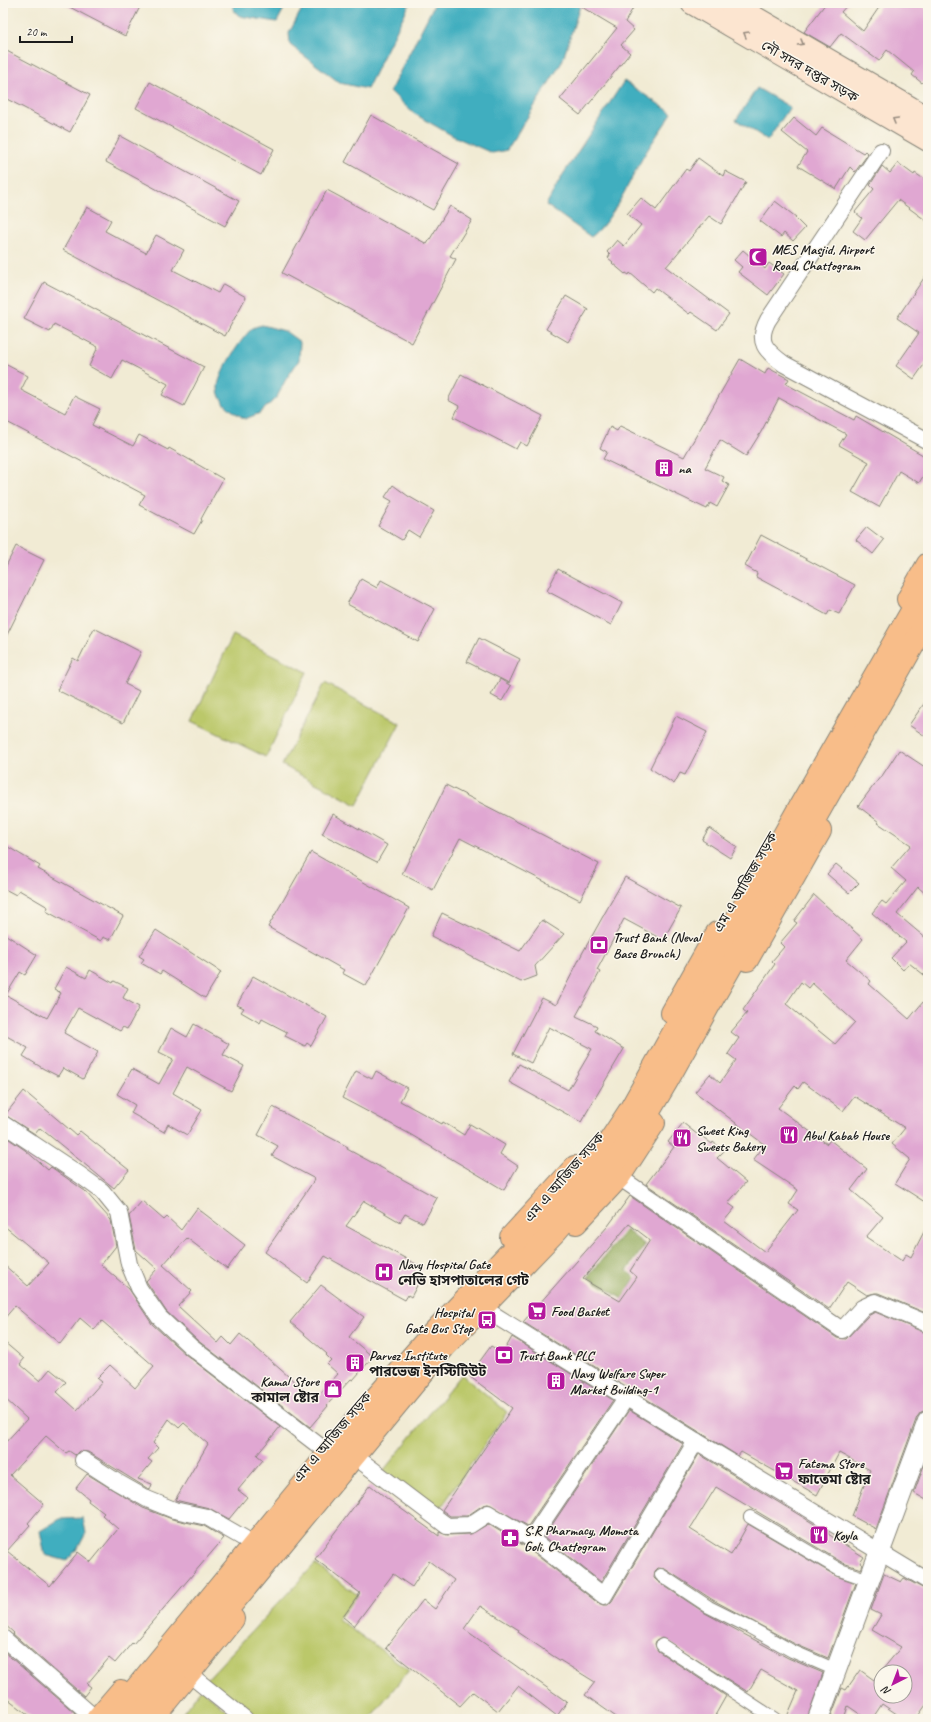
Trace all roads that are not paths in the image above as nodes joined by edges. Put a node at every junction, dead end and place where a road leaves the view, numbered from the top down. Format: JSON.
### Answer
{"nodes":[{"id":1,"x":692,"y":3,"type":"edge"},
{"id":2,"x":730,"y":3,"type":"edge"},
{"id":3,"x":928,"y":118,"type":"edge"},
{"id":4,"x":928,"y":140,"type":"edge"},
{"id":5,"x":881,"y":151,"type":"dead end"},
{"id":6,"x":928,"y":441,"type":"edge"},
{"id":7,"x":928,"y":564,"type":"edge"},
{"id":8,"x":928,"y":583,"type":"edge"},
{"id":9,"x":928,"y":619,"type":"edge"},
{"id":10,"x":927,"y":645,"type":"edge"},
{"id":11,"x":3,"y":1124,"type":"edge"},
{"id":12,"x":619,"y":1177,"type":"junction"},
{"id":13,"x":491,"y":1314,"type":"junction"},
{"id":14,"x":928,"y":1324,"type":"edge"},
{"id":15,"x":626,"y":1398,"type":"junction"},
{"id":16,"x":928,"y":1421,"type":"edge"},
{"id":17,"x":696,"y":1441,"type":"junction"},
{"id":18,"x":322,"y":1448,"type":"junction"},
{"id":19,"x":83,"y":1460,"type":"dead end"},
{"id":20,"x":361,"y":1461,"type":"junction"},
{"id":21,"x":750,"y":1517,"type":"dead end"},
{"id":22,"x":531,"y":1539,"type":"junction"},
{"id":23,"x":247,"y":1540,"type":"junction"},
{"id":24,"x":880,"y":1551,"type":"junction"},
{"id":25,"x":661,"y":1575,"type":"dead end"},
{"id":26,"x":869,"y":1580,"type":"junction"},
{"id":27,"x":928,"y":1580,"type":"edge"},
{"id":28,"x":3,"y":1638,"type":"edge"},
{"id":29,"x":662,"y":1645,"type":"dead end"},
{"id":30,"x":836,"y":1670,"type":"junction"},
{"id":31,"x":189,"y":1674,"type":"junction"},
{"id":32,"x":97,"y":1719,"type":"edge"},
{"id":33,"x":112,"y":1719,"type":"edge"},
{"id":34,"x":137,"y":1719,"type":"edge"},
{"id":35,"x":152,"y":1719,"type":"edge"},
{"id":36,"x":245,"y":1719,"type":"edge"},
{"id":37,"x":775,"y":1719,"type":"edge"},
{"id":38,"x":818,"y":1719,"type":"edge"}],
"edges":[{"from":4,"to":1,"type":"main road","name":"নৌ সদর দপ্তর সড়ক","one_way":true},
{"from":2,"to":3,"type":"main road","name":"নৌ সদর দপ্তর সড়ক","one_way":true},
{"from":5,"to":6,"type":"street"},
{"from":7,"to":18,"type":"main road","name":"এম এ আজিজ সড়ক"},
{"from":8,"to":33,"type":"main road"},
{"from":9,"to":34,"type":"main road"},
{"from":10,"to":12,"type":"main road"},
{"from":11,"to":18,"type":"street"},
{"from":12,"to":13,"type":"main road"},
{"from":12,"to":14,"type":"street"},
{"from":13,"to":15,"type":"street"},
{"from":13,"to":20,"type":"main road"},
{"from":15,"to":17,"type":"street"},
{"from":15,"to":22,"type":"street"},
{"from":16,"to":24,"type":"street"},
{"from":17,"to":22,"type":"street"},
{"from":17,"to":24,"type":"street"},
{"from":18,"to":23,"type":"main road","name":"এম এ আজিজ সড়ক"},
{"from":19,"to":23,"type":"street"},
{"from":20,"to":22,"type":"street"},
{"from":20,"to":31,"type":"main road"},
{"from":21,"to":26,"type":"street"},
{"from":23,"to":32,"type":"main road","name":"এম এ আজিজ সড়ক"},
{"from":24,"to":26,"type":"street"},
{"from":24,"to":27,"type":"street"},
{"from":25,"to":30,"type":"street"},
{"from":26,"to":30,"type":"street"},
{"from":28,"to":32,"type":"street"},
{"from":29,"to":37,"type":"street"},
{"from":30,"to":38,"type":"street"},
{"from":31,"to":35,"type":"main road"},
{"from":31,"to":36,"type":"street"}]}
